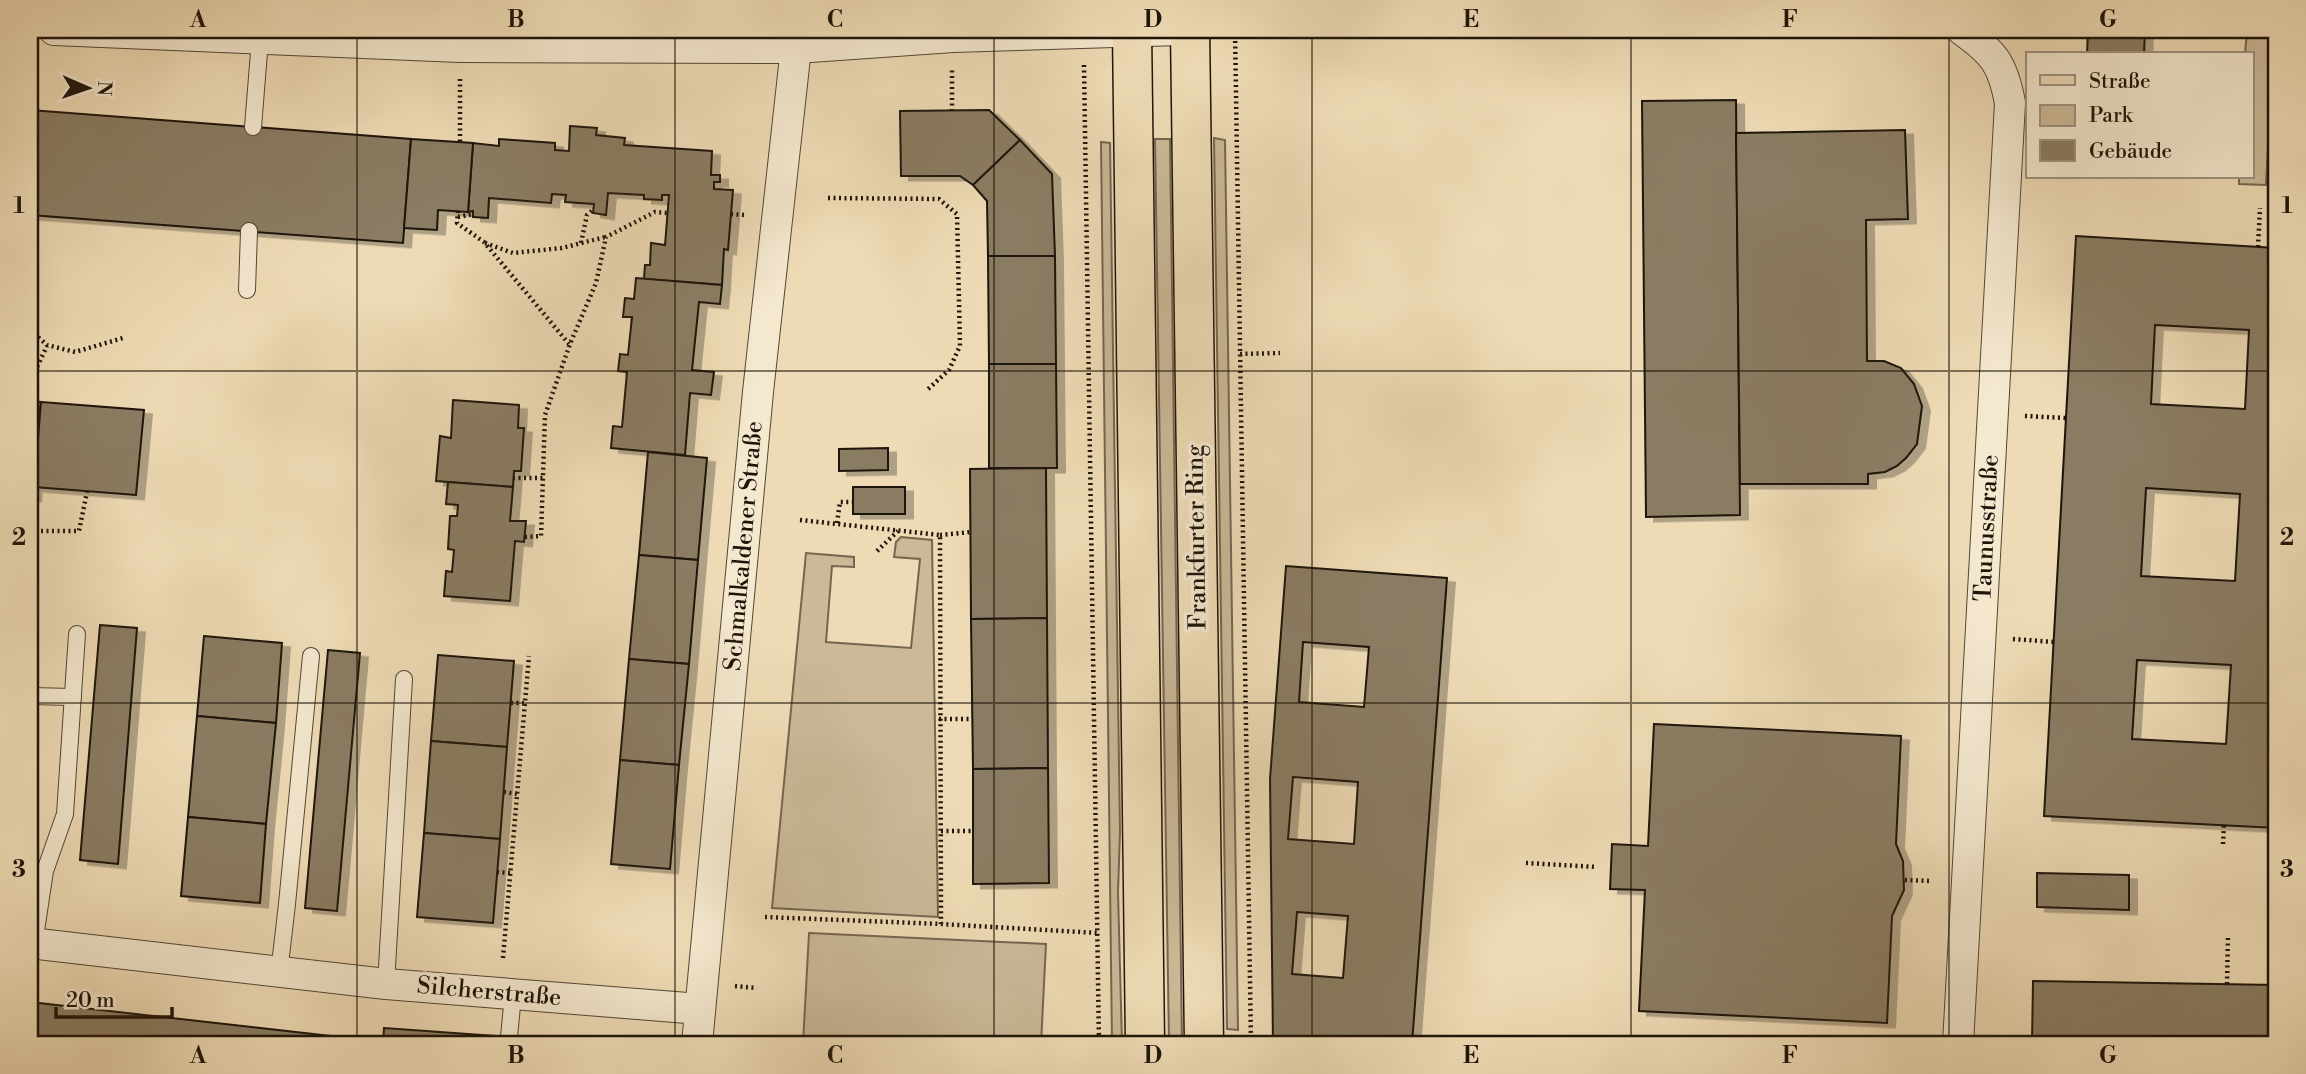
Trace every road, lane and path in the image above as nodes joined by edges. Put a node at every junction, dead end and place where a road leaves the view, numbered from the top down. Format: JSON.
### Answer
{"nodes":[{"id":1,"x":54,"y":30,"type":"edge"},
{"id":2,"x":1180,"y":30,"type":"edge"},
{"id":3,"x":1190,"y":30,"type":"edge"},
{"id":4,"x":1235,"y":30,"type":"edge"},
{"id":5,"x":1962,"y":30,"type":"edge"},
{"id":6,"x":1132,"y":31,"type":"edge"},
{"id":7,"x":1083,"y":33,"type":"junction"},
{"id":8,"x":260,"y":40,"type":"junction"},
{"id":9,"x":460,"y":47,"type":"junction"},
{"id":10,"x":796,"y":48,"type":"junction"},
{"id":11,"x":253,"y":127,"type":"dead end"},
{"id":12,"x":460,"y":142,"type":"dead end"},
{"id":13,"x":828,"y":198,"type":"dead end"},
{"id":14,"x":2260,"y":208,"type":"dead end"},
{"id":15,"x":594,"y":209,"type":"dead end"},
{"id":16,"x":667,"y":213,"type":"dead end"},
{"id":17,"x":473,"y":214,"type":"dead end"},
{"id":18,"x":249,"y":231,"type":"dead end"},
{"id":19,"x":606,"y":237,"type":"junction"},
{"id":20,"x":484,"y":242,"type":"junction"},
{"id":21,"x":581,"y":243,"type":"junction"},
{"id":22,"x":2258,"y":247,"type":"dead end"},
{"id":23,"x":247,"y":290,"type":"dead end"},
{"id":24,"x":30,"y":330,"type":"edge"},
{"id":25,"x":123,"y":338,"type":"dead end"},
{"id":26,"x":570,"y":344,"type":"junction"},
{"id":27,"x":47,"y":345,"type":"junction"},
{"id":28,"x":1280,"y":353,"type":"dead end"},
{"id":29,"x":1240,"y":354,"type":"junction"},
{"id":30,"x":30,"y":375,"type":"edge"},
{"id":31,"x":926,"y":391,"type":"dead end"},
{"id":32,"x":513,"y":478,"type":"dead end"},
{"id":33,"x":543,"y":478,"type":"junction"},
{"id":34,"x":87,"y":492,"type":"dead end"},
{"id":35,"x":852,"y":502,"type":"dead end"},
{"id":36,"x":800,"y":520,"type":"dead end"},
{"id":37,"x":837,"y":523,"type":"junction"},
{"id":38,"x":898,"y":530,"type":"junction"},
{"id":39,"x":30,"y":531,"type":"edge"},
{"id":40,"x":971,"y":532,"type":"dead end"},
{"id":41,"x":940,"y":535,"type":"junction"},
{"id":42,"x":525,"y":537,"type":"dead end"},
{"id":43,"x":877,"y":551,"type":"dead end"},
{"id":44,"x":77,"y":634,"type":"dead end"},
{"id":45,"x":311,"y":656,"type":"dead end"},
{"id":46,"x":528,"y":656,"type":"dead end"},
{"id":47,"x":404,"y":679,"type":"dead end"},
{"id":48,"x":30,"y":696,"type":"edge"},
{"id":49,"x":73,"y":697,"type":"junction"},
{"id":50,"x":511,"y":703,"type":"dead end"},
{"id":51,"x":525,"y":703,"type":"junction"},
{"id":52,"x":939,"y":719,"type":"junction"},
{"id":53,"x":972,"y":719,"type":"dead end"},
{"id":54,"x":504,"y":792,"type":"dead end"},
{"id":55,"x":517,"y":794,"type":"junction"},
{"id":56,"x":2224,"y":825,"type":"dead end"},
{"id":57,"x":941,"y":831,"type":"junction"},
{"id":58,"x":973,"y":831,"type":"dead end"},
{"id":59,"x":2222,"y":844,"type":"dead end"},
{"id":60,"x":1526,"y":863,"type":"dead end"},
{"id":61,"x":30,"y":865,"type":"edge"},
{"id":62,"x":1597,"y":867,"type":"dead end"},
{"id":63,"x":45,"y":872,"type":"junction"},
{"id":64,"x":497,"y":872,"type":"dead end"},
{"id":65,"x":510,"y":873,"type":"junction"},
{"id":66,"x":765,"y":917,"type":"dead end"},
{"id":67,"x":941,"y":924,"type":"junction"},
{"id":68,"x":1098,"y":933,"type":"junction"},
{"id":69,"x":2228,"y":935,"type":"dead end"},
{"id":70,"x":32,"y":944,"type":"edge"},
{"id":71,"x":279,"y":973,"type":"junction"},
{"id":72,"x":386,"y":984,"type":"junction"},
{"id":73,"x":2227,"y":984,"type":"dead end"},
{"id":74,"x":506,"y":994,"type":"junction"},
{"id":75,"x":700,"y":1009,"type":"junction"},
{"id":76,"x":509,"y":1037,"type":"dead end"},
{"id":77,"x":697,"y":1044,"type":"edge"},
{"id":78,"x":1098,"y":1044,"type":"edge"},
{"id":79,"x":1145,"y":1044,"type":"edge"},
{"id":80,"x":1204,"y":1044,"type":"edge"},
{"id":81,"x":1251,"y":1044,"type":"edge"},
{"id":82,"x":1958,"y":1044,"type":"edge"}],
"edges":[{"from":1,"to":8,"type":"street"},
{"from":2,"to":6,"type":"street"},
{"from":3,"to":80,"type":"main road","name":"Frankfurter Ring"},
{"from":4,"to":29,"type":"path"},
{"from":5,"to":82,"type":"street","name":"Taunusstraße"},
{"from":6,"to":7,"type":"street"},
{"from":6,"to":79,"type":"main road"},
{"from":7,"to":10,"type":"street"},
{"from":7,"to":68,"type":"path"},
{"from":8,"to":9,"type":"street"},
{"from":8,"to":11,"type":"lane"},
{"from":9,"to":10,"type":"street"},
{"from":9,"to":12,"type":"path"},
{"from":10,"to":75,"type":"street","name":"Schmalkaldener Straße"},
{"from":13,"to":31,"type":"path"},
{"from":14,"to":22,"type":"path"},
{"from":15,"to":21,"type":"path"},
{"from":16,"to":19,"type":"path"},
{"from":17,"to":20,"type":"path"},
{"from":18,"to":23,"type":"lane"},
{"from":19,"to":21,"type":"path"},
{"from":19,"to":26,"type":"path"},
{"from":20,"to":21,"type":"path"},
{"from":20,"to":26,"type":"path"},
{"from":24,"to":27,"type":"path"},
{"from":25,"to":27,"type":"path"},
{"from":26,"to":33,"type":"path"},
{"from":27,"to":30,"type":"path"},
{"from":28,"to":29,"type":"path"},
{"from":29,"to":81,"type":"path"},
{"from":32,"to":33,"type":"path"},
{"from":33,"to":42,"type":"path"},
{"from":34,"to":39,"type":"path"},
{"from":35,"to":37,"type":"path"},
{"from":36,"to":37,"type":"path"},
{"from":37,"to":38,"type":"path"},
{"from":38,"to":41,"type":"path"},
{"from":38,"to":43,"type":"path"},
{"from":40,"to":41,"type":"path"},
{"from":41,"to":52,"type":"path"},
{"from":44,"to":49,"type":"lane"},
{"from":45,"to":71,"type":"lane"},
{"from":46,"to":51,"type":"path"},
{"from":47,"to":72,"type":"lane"},
{"from":48,"to":49,"type":"lane"},
{"from":49,"to":63,"type":"lane"},
{"from":50,"to":51,"type":"path"},
{"from":51,"to":55,"type":"path"},
{"from":52,"to":53,"type":"path"},
{"from":52,"to":57,"type":"path"},
{"from":54,"to":55,"type":"path"},
{"from":55,"to":65,"type":"path"},
{"from":56,"to":59,"type":"path"},
{"from":57,"to":58,"type":"path"},
{"from":57,"to":67,"type":"path"},
{"from":60,"to":62,"type":"path"},
{"from":61,"to":63,"type":"lane"},
{"from":63,"to":70,"type":"lane"},
{"from":64,"to":65,"type":"path"},
{"from":65,"to":74,"type":"path"},
{"from":66,"to":67,"type":"path"},
{"from":67,"to":68,"type":"path"},
{"from":68,"to":78,"type":"path"},
{"from":69,"to":73,"type":"path"},
{"from":70,"to":71,"type":"street","name":"Silcherstraße"},
{"from":71,"to":72,"type":"street","name":"Silcherstraße"},
{"from":72,"to":74,"type":"street","name":"Silcherstraße"},
{"from":74,"to":75,"type":"street","name":"Silcherstraße"},
{"from":74,"to":76,"type":"lane"},
{"from":75,"to":77,"type":"street","name":"Schmalkaldener Straße"}]}
